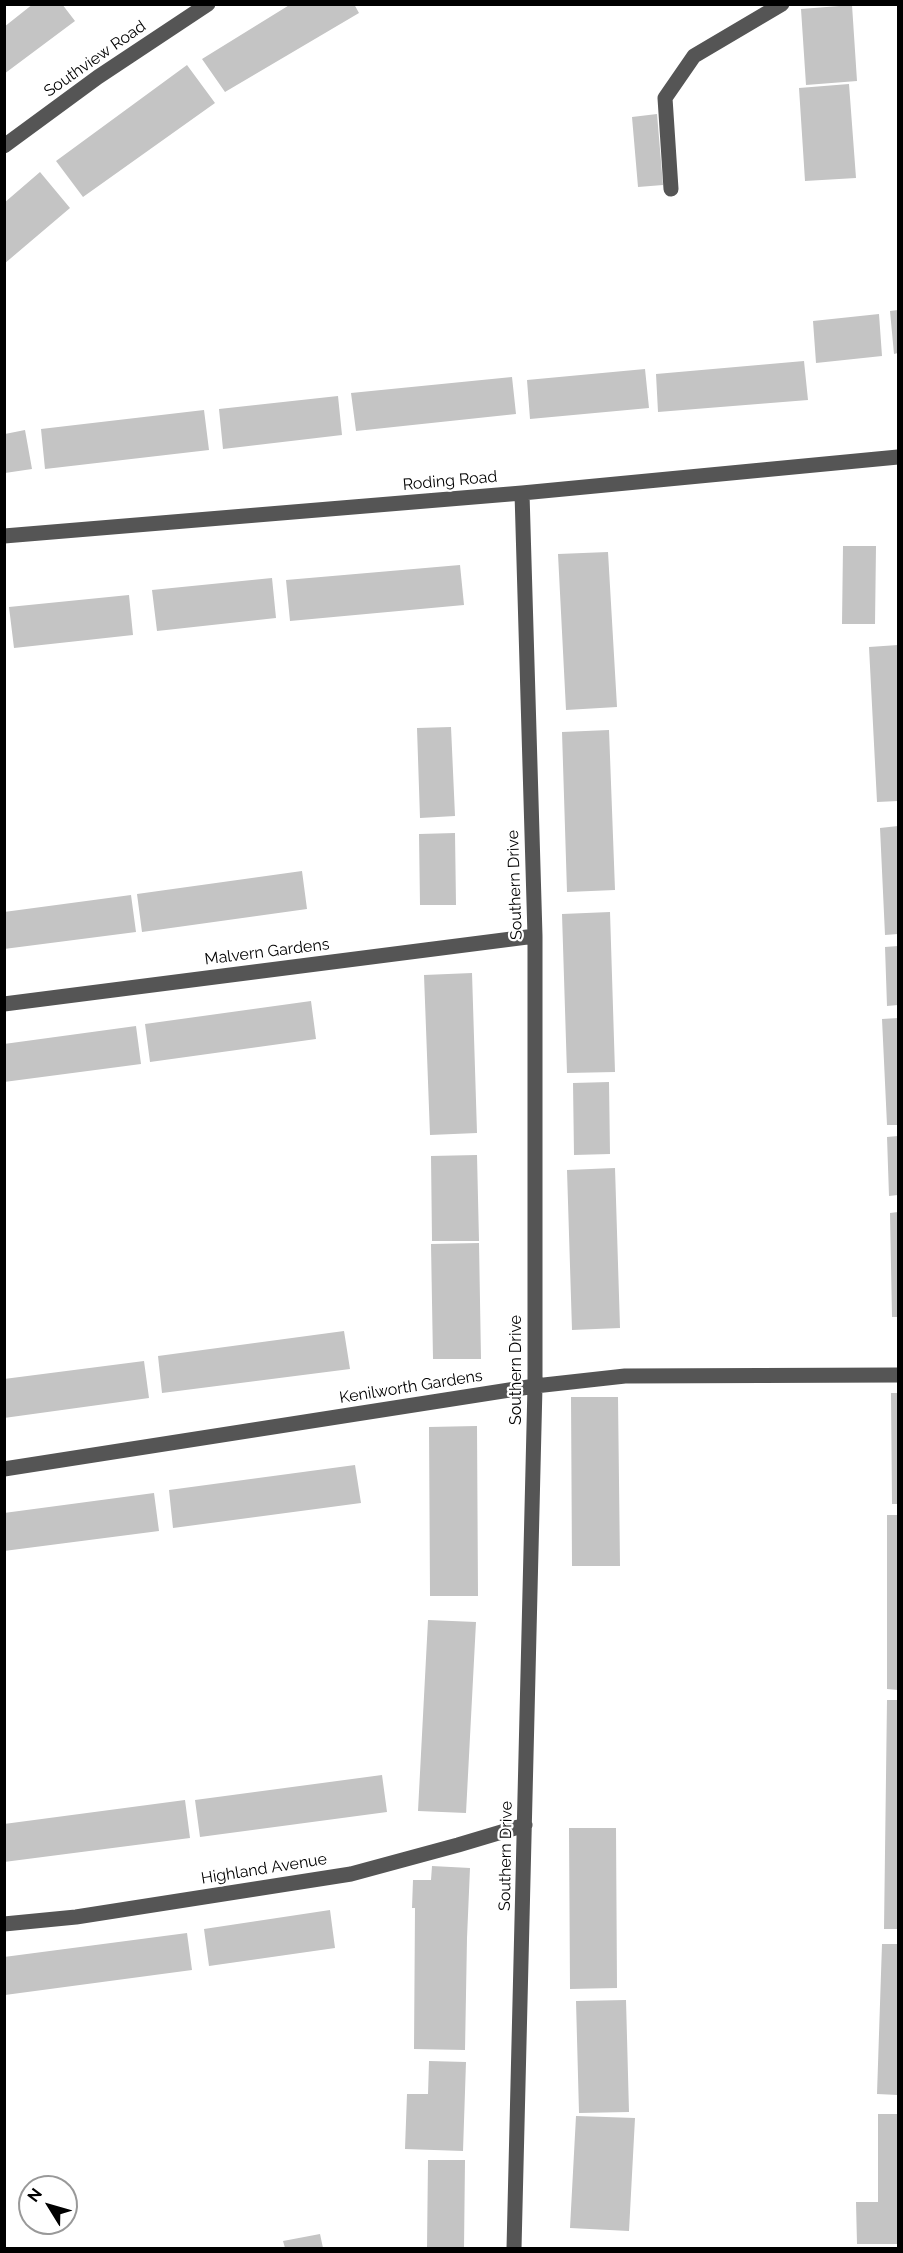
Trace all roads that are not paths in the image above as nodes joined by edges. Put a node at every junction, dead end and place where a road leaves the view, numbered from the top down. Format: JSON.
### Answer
{"nodes":[{"id":1,"x":208,"y":4,"type":"edge"},
{"id":2,"x":782,"y":4,"type":"edge"},
{"id":3,"x":4,"y":146,"type":"edge"},
{"id":4,"x":671,"y":189,"type":"dead end"},
{"id":5,"x":898,"y":457,"type":"edge"},
{"id":6,"x":522,"y":493,"type":"junction"},
{"id":7,"x":4,"y":536,"type":"edge"},
{"id":8,"x":535,"y":936,"type":"junction"},
{"id":9,"x":4,"y":1004,"type":"edge"},
{"id":10,"x":898,"y":1375,"type":"edge"},
{"id":11,"x":535,"y":1386,"type":"junction"},
{"id":12,"x":4,"y":1469,"type":"edge"},
{"id":13,"x":525,"y":1825,"type":"junction"},
{"id":14,"x":4,"y":1924,"type":"edge"},
{"id":15,"x":514,"y":2248,"type":"edge"}],
"edges":[{"from":1,"to":3,"type":"street","name":"Southview Road"},
{"from":2,"to":4,"type":"street"},
{"from":5,"to":6,"type":"street","name":"Roding Road"},
{"from":6,"to":7,"type":"street","name":"Roding Road"},
{"from":6,"to":8,"type":"street","name":"Southern Drive"},
{"from":8,"to":9,"type":"street","name":"Malvern Gardens"},
{"from":8,"to":11,"type":"street","name":"Southern Drive"},
{"from":10,"to":11,"type":"street","name":"Kenilworth Gardens"},
{"from":11,"to":12,"type":"street","name":"Kenilworth Gardens"},
{"from":11,"to":13,"type":"street","name":"Southern Drive"},
{"from":13,"to":14,"type":"street","name":"Highland Avenue"},
{"from":13,"to":15,"type":"street","name":"Southern Drive"}]}
